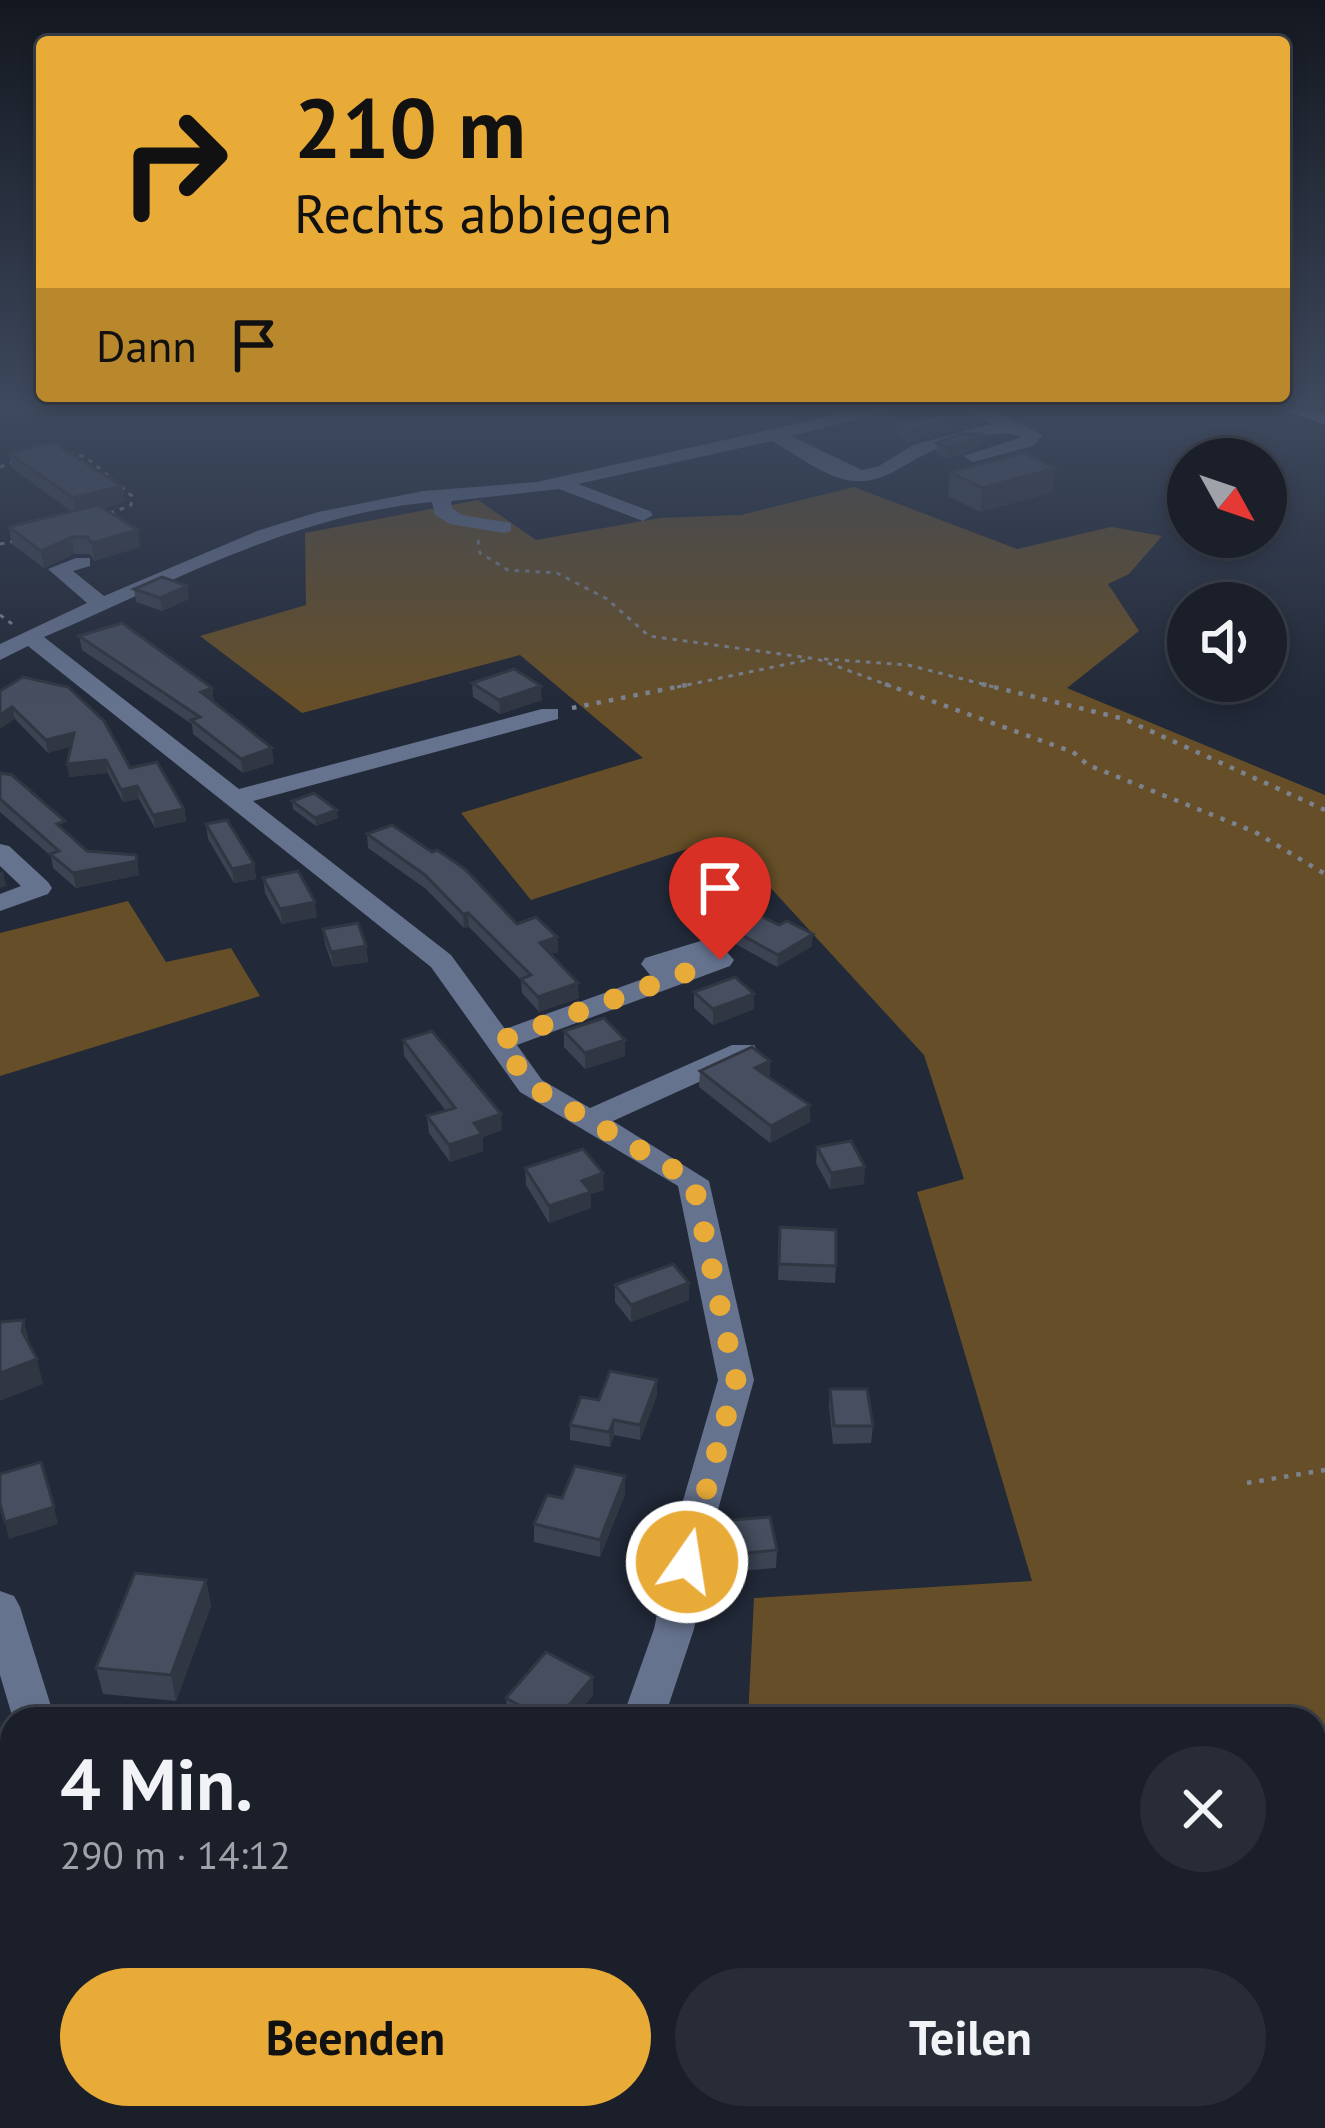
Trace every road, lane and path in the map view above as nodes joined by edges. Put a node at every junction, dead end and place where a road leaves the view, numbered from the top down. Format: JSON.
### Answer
{"nodes":[{"id":1,"x":130,"y":505,"type":"edge"},
{"id":2,"x":389,"y":505,"type":"edge"},
{"id":3,"x":442,"y":505,"type":"edge"},
{"id":4,"x":619,"y":505,"type":"edge"},
{"id":5,"x":643,"y":515,"type":"dead end"},
{"id":6,"x":103,"y":517,"type":"edge"},
{"id":7,"x":495,"y":526,"type":"joint"},
{"id":8,"x":20,"y":540,"type":"edge"},
{"id":9,"x":0,"y":544,"type":"edge"},
{"id":10,"x":83,"y":562,"type":"dead end"},
{"id":11,"x":102,"y":605,"type":"junction"},
{"id":12,"x":29,"y":636,"type":"junction"},
{"id":13,"x":0,"y":653,"type":"edge"},
{"id":14,"x":817,"y":658,"type":"junction"},
{"id":15,"x":561,"y":711,"type":"joint"},
{"id":16,"x":235,"y":798,"type":"junction"},
{"id":17,"x":1325,"y":810,"type":"edge"},
{"id":18,"x":0,"y":852,"type":"edge"},
{"id":19,"x":1325,"y":874,"type":"edge"},
{"id":20,"x":0,"y":903,"type":"edge"},
{"id":21,"x":670,"y":979,"type":"dead end"},
{"id":22,"x":500,"y":1041,"type":"junction"},
{"id":23,"x":743,"y":1051,"type":"edge"},
{"id":24,"x":589,"y":1120,"type":"junction"},
{"id":25,"x":1325,"y":1470,"type":"edge"},
{"id":26,"x":1247,"y":1483,"type":"dead end"},
{"id":27,"x":0,"y":1607,"type":"edge"},
{"id":28,"x":30,"y":1707,"type":"edge"},
{"id":29,"x":647,"y":1707,"type":"edge"}],
"edges":[{"from":1,"to":6,"type":"path"},
{"from":2,"to":11,"type":"street"},
{"from":3,"to":7,"type":"street"},
{"from":4,"to":5,"type":"street"},
{"from":7,"to":14,"type":"path"},
{"from":8,"to":9,"type":"path"},
{"from":10,"to":11,"type":"street"},
{"from":11,"to":12,"type":"street"},
{"from":12,"to":13,"type":"street"},
{"from":12,"to":16,"type":"street"},
{"from":14,"to":15,"type":"path"},
{"from":14,"to":17,"type":"path"},
{"from":14,"to":19,"type":"path"},
{"from":15,"to":16,"type":"street"},
{"from":16,"to":22,"type":"street"},
{"from":18,"to":20,"type":"street"},
{"from":21,"to":22,"type":"street"},
{"from":22,"to":24,"type":"street"},
{"from":23,"to":24,"type":"street"},
{"from":24,"to":29,"type":"street"},
{"from":25,"to":26,"type":"path"},
{"from":27,"to":28,"type":"street"}]}
